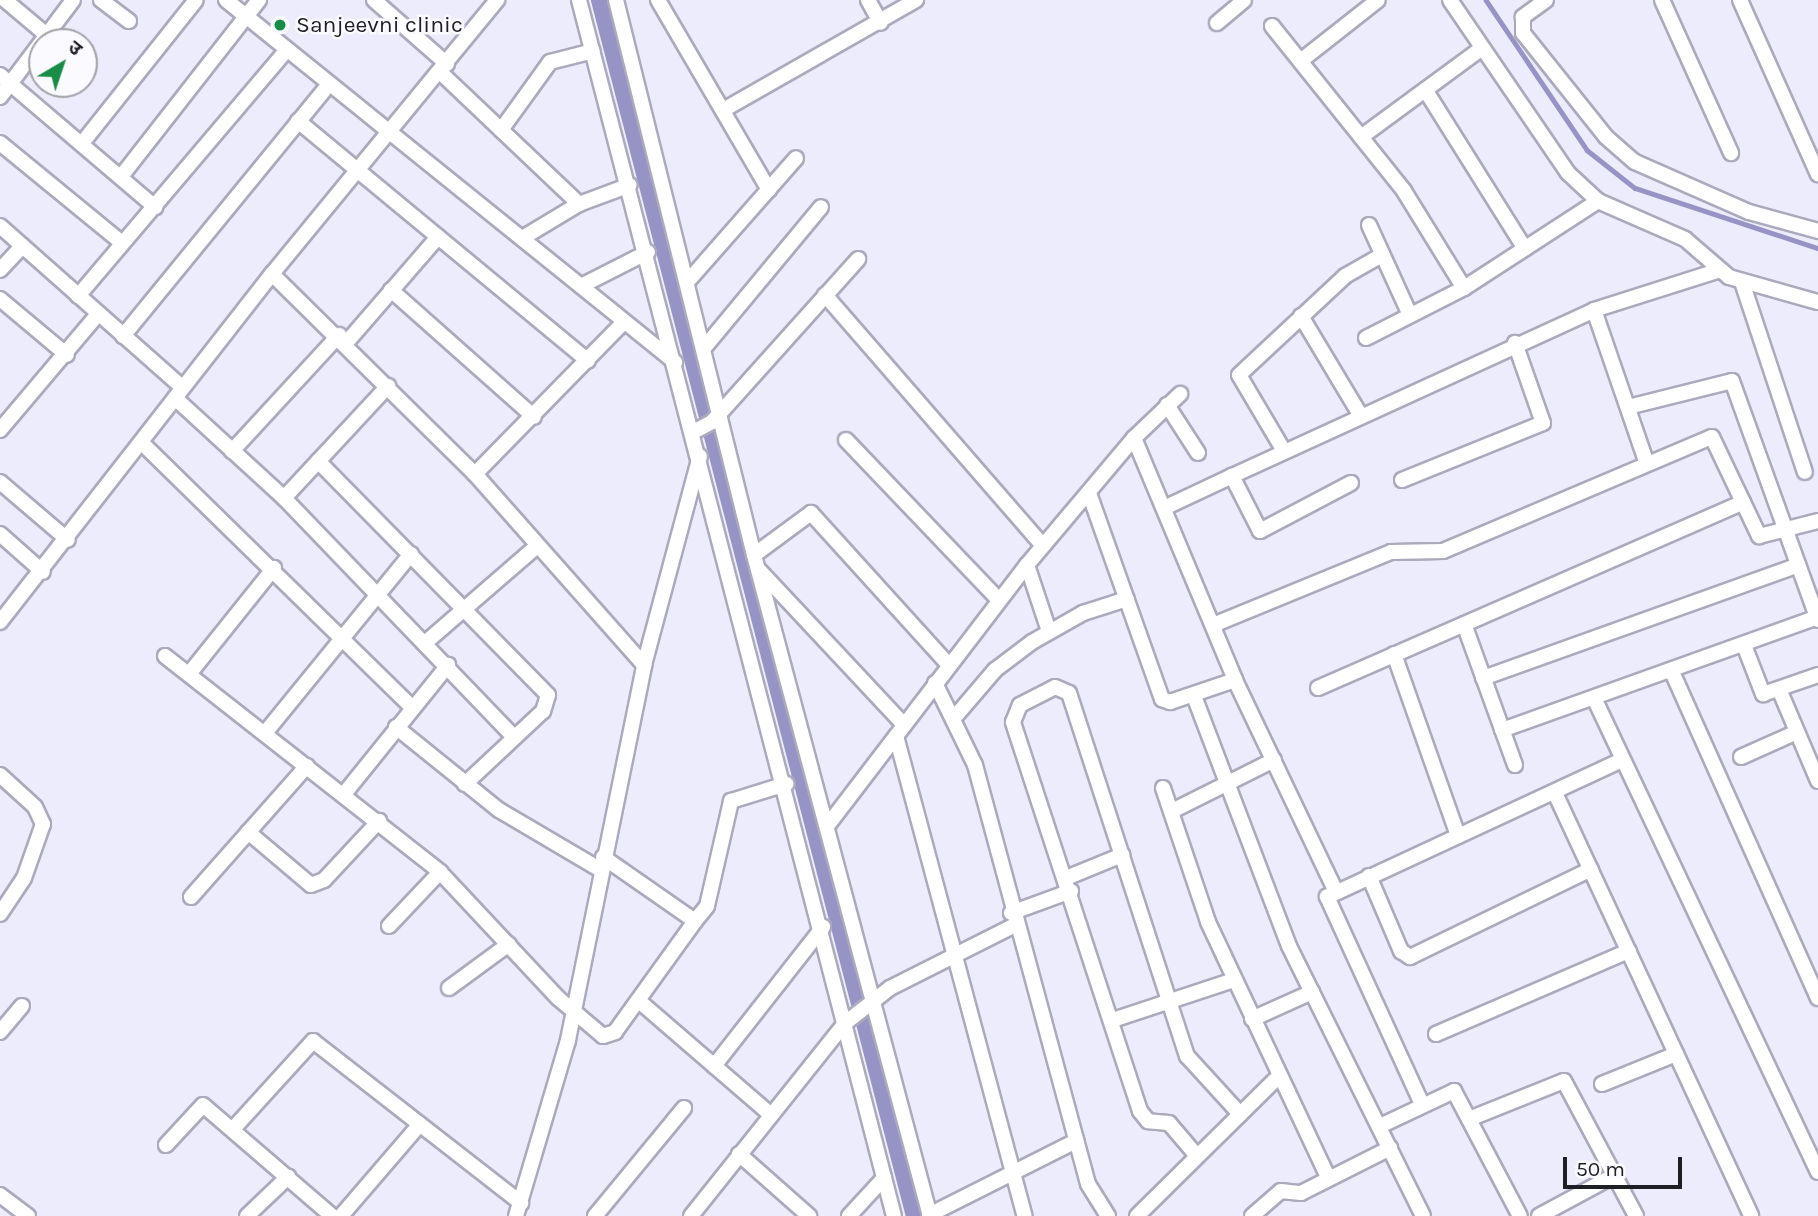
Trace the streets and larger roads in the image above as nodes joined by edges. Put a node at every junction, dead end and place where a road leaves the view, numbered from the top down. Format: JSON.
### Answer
{"nodes":[{"id":1,"x":5,"y":0,"type":"edge"},
{"id":2,"x":73,"y":0,"type":"edge"},
{"id":3,"x":101,"y":0,"type":"edge"},
{"id":4,"x":196,"y":0,"type":"edge"},
{"id":5,"x":226,"y":0,"type":"edge"},
{"id":6,"x":260,"y":0,"type":"edge"},
{"id":7,"x":374,"y":0,"type":"edge"},
{"id":8,"x":497,"y":0,"type":"edge"},
{"id":9,"x":579,"y":0,"type":"edge"},
{"id":10,"x":616,"y":0,"type":"edge"},
{"id":11,"x":658,"y":0,"type":"edge"},
{"id":12,"x":868,"y":0,"type":"edge"},
{"id":13,"x":916,"y":0,"type":"edge"},
{"id":14,"x":1378,"y":0,"type":"edge"},
{"id":15,"x":1450,"y":0,"type":"edge"},
{"id":16,"x":1546,"y":0,"type":"edge"},
{"id":17,"x":1662,"y":0,"type":"edge"},
{"id":18,"x":1740,"y":0,"type":"edge"},
{"id":19,"x":1236,"y":3,"type":"edge"},
{"id":20,"x":248,"y":18,"type":"junction"},
{"id":21,"x":129,"y":21,"type":"dead end"},
{"id":22,"x":881,"y":23,"type":"junction"},
{"id":23,"x":1217,"y":23,"type":"dead end"},
{"id":24,"x":1272,"y":26,"type":"dead end"},
{"id":25,"x":38,"y":28,"type":"edge"},
{"id":26,"x":56,"y":28,"type":"edge"},
{"id":27,"x":1482,"y":48,"type":"junction"},
{"id":28,"x":286,"y":51,"type":"junction"},
{"id":29,"x":593,"y":51,"type":"junction"},
{"id":30,"x":28,"y":58,"type":"edge"},
{"id":31,"x":1303,"y":59,"type":"junction"},
{"id":32,"x":444,"y":68,"type":"junction"},
{"id":33,"x":5,"y":79,"type":"edge"},
{"id":34,"x":328,"y":84,"type":"junction"},
{"id":35,"x":1426,"y":91,"type":"junction"},
{"id":36,"x":0,"y":97,"type":"edge"},
{"id":37,"x":725,"y":109,"type":"junction"},
{"id":38,"x":298,"y":121,"type":"junction"},
{"id":39,"x":501,"y":130,"type":"junction"},
{"id":40,"x":391,"y":134,"type":"junction"},
{"id":41,"x":1361,"y":137,"type":"junction"},
{"id":42,"x":83,"y":142,"type":"junction"},
{"id":43,"x":0,"y":143,"type":"edge"},
{"id":44,"x":1731,"y":153,"type":"dead end"},
{"id":45,"x":796,"y":158,"type":"dead end"},
{"id":46,"x":358,"y":171,"type":"junction"},
{"id":47,"x":122,"y":174,"type":"junction"},
{"id":48,"x":1818,"y":174,"type":"edge"},
{"id":49,"x":630,"y":185,"type":"junction"},
{"id":50,"x":769,"y":190,"type":"junction"},
{"id":51,"x":1598,"y":201,"type":"junction"},
{"id":52,"x":579,"y":204,"type":"junction"},
{"id":53,"x":155,"y":207,"type":"junction"},
{"id":54,"x":821,"y":207,"type":"dead end"},
{"id":55,"x":1369,"y":225,"type":"dead end"},
{"id":56,"x":0,"y":226,"type":"edge"},
{"id":57,"x":1818,"y":231,"type":"edge"},
{"id":58,"x":438,"y":237,"type":"junction"},
{"id":59,"x":524,"y":237,"type":"junction"},
{"id":60,"x":122,"y":243,"type":"junction"},
{"id":61,"x":22,"y":246,"type":"junction"},
{"id":62,"x":1525,"y":249,"type":"junction"},
{"id":63,"x":648,"y":251,"type":"junction"},
{"id":64,"x":1382,"y":255,"type":"junction"},
{"id":65,"x":858,"y":259,"type":"dead end"},
{"id":66,"x":0,"y":270,"type":"edge"},
{"id":67,"x":1720,"y":270,"type":"junction"},
{"id":68,"x":272,"y":274,"type":"junction"},
{"id":69,"x":689,"y":280,"type":"junction"},
{"id":70,"x":1742,"y":282,"type":"junction"},
{"id":71,"x":581,"y":286,"type":"junction"},
{"id":72,"x":1464,"y":288,"type":"junction"},
{"id":73,"x":391,"y":290,"type":"junction"},
{"id":74,"x":825,"y":295,"type":"junction"},
{"id":75,"x":78,"y":296,"type":"junction"},
{"id":76,"x":1,"y":302,"type":"edge"},
{"id":77,"x":1818,"y":302,"type":"edge"},
{"id":78,"x":1594,"y":310,"type":"junction"},
{"id":79,"x":98,"y":314,"type":"junction"},
{"id":80,"x":1410,"y":315,"type":"junction"},
{"id":81,"x":1301,"y":316,"type":"junction"},
{"id":82,"x":624,"y":322,"type":"junction"},
{"id":83,"x":123,"y":336,"type":"junction"},
{"id":84,"x":1366,"y":338,"type":"dead end"},
{"id":85,"x":343,"y":339,"type":"junction"},
{"id":86,"x":1515,"y":343,"type":"junction"},
{"id":87,"x":704,"y":348,"type":"junction"},
{"id":88,"x":67,"y":355,"type":"junction"},
{"id":89,"x":588,"y":360,"type":"junction"},
{"id":90,"x":675,"y":362,"type":"junction"},
{"id":91,"x":388,"y":386,"type":"junction"},
{"id":92,"x":179,"y":393,"type":"junction"},
{"id":93,"x":1180,"y":394,"type":"dead end"},
{"id":94,"x":1167,"y":405,"type":"junction"},
{"id":95,"x":1628,"y":407,"type":"junction"},
{"id":96,"x":1359,"y":413,"type":"junction"},
{"id":97,"x":534,"y":417,"type":"junction"},
{"id":98,"x":708,"y":424,"type":"junction"},
{"id":99,"x":0,"y":430,"type":"edge"},
{"id":100,"x":1134,"y":438,"type":"junction"},
{"id":101,"x":846,"y":440,"type":"dead end"},
{"id":102,"x":143,"y":443,"type":"junction"},
{"id":103,"x":232,"y":451,"type":"junction"},
{"id":104,"x":1284,"y":451,"type":"junction"},
{"id":105,"x":1198,"y":453,"type":"dead end"},
{"id":106,"x":701,"y":454,"type":"junction"},
{"id":107,"x":318,"y":461,"type":"junction"},
{"id":108,"x":1646,"y":461,"type":"junction"},
{"id":109,"x":1805,"y":472,"type":"dead end"},
{"id":110,"x":475,"y":474,"type":"junction"},
{"id":111,"x":1232,"y":476,"type":"junction"},
{"id":112,"x":1402,"y":480,"type":"dead end"},
{"id":113,"x":0,"y":482,"type":"edge"},
{"id":114,"x":1350,"y":483,"type":"dead end"},
{"id":115,"x":1089,"y":493,"type":"junction"},
{"id":116,"x":284,"y":498,"type":"junction"},
{"id":117,"x":1743,"y":502,"type":"junction"},
{"id":118,"x":1164,"y":508,"type":"junction"},
{"id":119,"x":1818,"y":521,"type":"edge"},
{"id":120,"x":1789,"y":531,"type":"junction"},
{"id":121,"x":0,"y":534,"type":"edge"},
{"id":122,"x":68,"y":540,"type":"junction"},
{"id":123,"x":537,"y":546,"type":"junction"},
{"id":124,"x":1043,"y":546,"type":"junction"},
{"id":125,"x":411,"y":554,"type":"junction"},
{"id":126,"x":754,"y":555,"type":"junction"},
{"id":127,"x":1027,"y":565,"type":"junction"},
{"id":128,"x":1798,"y":565,"type":"junction"},
{"id":129,"x":274,"y":568,"type":"junction"},
{"id":130,"x":759,"y":570,"type":"junction"},
{"id":131,"x":43,"y":572,"type":"junction"},
{"id":132,"x":376,"y":593,"type":"junction"},
{"id":133,"x":1814,"y":598,"type":"edge"},
{"id":134,"x":1127,"y":599,"type":"junction"},
{"id":135,"x":999,"y":600,"type":"junction"},
{"id":136,"x":467,"y":608,"type":"junction"},
{"id":137,"x":1818,"y":619,"type":"edge"},
{"id":138,"x":0,"y":622,"type":"edge"},
{"id":139,"x":1464,"y":624,"type":"junction"},
{"id":140,"x":1213,"y":625,"type":"junction"},
{"id":141,"x":1049,"y":631,"type":"junction"},
{"id":142,"x":342,"y":636,"type":"junction"},
{"id":143,"x":425,"y":643,"type":"junction"},
{"id":144,"x":1744,"y":645,"type":"junction"},
{"id":145,"x":1394,"y":654,"type":"junction"},
{"id":146,"x":165,"y":656,"type":"dead end"},
{"id":147,"x":948,"y":664,"type":"junction"},
{"id":148,"x":448,"y":665,"type":"junction"},
{"id":149,"x":644,"y":665,"type":"junction"},
{"id":150,"x":189,"y":674,"type":"junction"},
{"id":151,"x":1672,"y":674,"type":"junction"},
{"id":152,"x":1818,"y":675,"type":"edge"},
{"id":153,"x":1483,"y":678,"type":"junction"},
{"id":154,"x":1235,"y":680,"type":"junction"},
{"id":155,"x":935,"y":683,"type":"junction"},
{"id":156,"x":1318,"y":688,"type":"dead end"},
{"id":157,"x":1779,"y":689,"type":"junction"},
{"id":158,"x":1194,"y":696,"type":"junction"},
{"id":159,"x":1595,"y":700,"type":"junction"},
{"id":160,"x":412,"y":707,"type":"junction"},
{"id":161,"x":954,"y":718,"type":"junction"},
{"id":162,"x":396,"y":727,"type":"junction"},
{"id":163,"x":900,"y":730,"type":"junction"},
{"id":164,"x":1502,"y":730,"type":"junction"},
{"id":165,"x":1797,"y":732,"type":"junction"},
{"id":166,"x":265,"y":733,"type":"junction"},
{"id":167,"x":512,"y":735,"type":"junction"},
{"id":168,"x":1741,"y":757,"type":"dead end"},
{"id":169,"x":1273,"y":760,"type":"junction"},
{"id":170,"x":1622,"y":760,"type":"junction"},
{"id":171,"x":1515,"y":765,"type":"dead end"},
{"id":172,"x":307,"y":766,"type":"junction"},
{"id":173,"x":0,"y":775,"type":"edge"},
{"id":174,"x":1818,"y":781,"type":"edge"},
{"id":175,"x":466,"y":784,"type":"junction"},
{"id":176,"x":786,"y":784,"type":"junction"},
{"id":177,"x":1228,"y":785,"type":"junction"},
{"id":178,"x":1163,"y":788,"type":"dead end"},
{"id":179,"x":1555,"y":793,"type":"junction"},
{"id":180,"x":344,"y":794,"type":"junction"},
{"id":181,"x":1172,"y":811,"type":"junction"},
{"id":182,"x":379,"y":821,"type":"junction"},
{"id":183,"x":828,"y":825,"type":"junction"},
{"id":184,"x":248,"y":832,"type":"junction"},
{"id":185,"x":1458,"y":836,"type":"junction"},
{"id":186,"x":1122,"y":855,"type":"junction"},
{"id":187,"x":602,"y":864,"type":"junction"},
{"id":188,"x":1591,"y":869,"type":"junction"},
{"id":189,"x":440,"y":872,"type":"junction"},
{"id":190,"x":1369,"y":876,"type":"junction"},
{"id":191,"x":1069,"y":884,"type":"junction"},
{"id":192,"x":1335,"y":890,"type":"junction"},
{"id":193,"x":191,"y":897,"type":"dead end"},
{"id":194,"x":0,"y":914,"type":"edge"},
{"id":195,"x":1013,"y":919,"type":"junction"},
{"id":196,"x":695,"y":922,"type":"junction"},
{"id":197,"x":389,"y":926,"type":"dead end"},
{"id":198,"x":822,"y":927,"type":"junction"},
{"id":199,"x":509,"y":944,"type":"junction"},
{"id":200,"x":1629,"y":951,"type":"junction"},
{"id":201,"x":954,"y":956,"type":"junction"},
{"id":202,"x":1234,"y":980,"type":"junction"},
{"id":203,"x":449,"y":988,"type":"dead end"},
{"id":204,"x":1312,"y":992,"type":"junction"},
{"id":205,"x":1818,"y":998,"type":"edge"},
{"id":206,"x":877,"y":1000,"type":"junction"},
{"id":207,"x":639,"y":1001,"type":"junction"},
{"id":208,"x":1169,"y":1004,"type":"junction"},
{"id":209,"x":22,"y":1006,"type":"dead end"},
{"id":210,"x":574,"y":1014,"type":"junction"},
{"id":211,"x":1252,"y":1018,"type":"junction"},
{"id":212,"x":1113,"y":1020,"type":"junction"},
{"id":213,"x":848,"y":1023,"type":"junction"},
{"id":214,"x":0,"y":1032,"type":"edge"},
{"id":215,"x":1436,"y":1034,"type":"dead end"},
{"id":216,"x":1676,"y":1054,"type":"junction"},
{"id":217,"x":713,"y":1066,"type":"junction"},
{"id":218,"x":1278,"y":1077,"type":"junction"},
{"id":219,"x":1602,"y":1084,"type":"dead end"},
{"id":220,"x":1421,"y":1102,"type":"junction"},
{"id":221,"x":684,"y":1108,"type":"dead end"},
{"id":222,"x":770,"y":1114,"type":"junction"},
{"id":223,"x":1240,"y":1114,"type":"junction"},
{"id":224,"x":1469,"y":1119,"type":"junction"},
{"id":225,"x":420,"y":1125,"type":"junction"},
{"id":226,"x":1380,"y":1126,"type":"junction"},
{"id":227,"x":233,"y":1129,"type":"junction"},
{"id":228,"x":1076,"y":1141,"type":"junction"},
{"id":229,"x":166,"y":1145,"type":"dead end"},
{"id":230,"x":1390,"y":1147,"type":"junction"},
{"id":231,"x":739,"y":1154,"type":"junction"},
{"id":232,"x":1197,"y":1156,"type":"junction"},
{"id":233,"x":1818,"y":1172,"type":"edge"},
{"id":234,"x":1615,"y":1175,"type":"junction"},
{"id":235,"x":1014,"y":1177,"type":"junction"},
{"id":236,"x":1328,"y":1177,"type":"junction"},
{"id":237,"x":288,"y":1178,"type":"junction"},
{"id":238,"x":884,"y":1178,"type":"junction"},
{"id":239,"x":0,"y":1195,"type":"edge"},
{"id":240,"x":518,"y":1210,"type":"edge"},
{"id":241,"x":28,"y":1216,"type":"edge"},
{"id":242,"x":247,"y":1216,"type":"edge"},
{"id":243,"x":332,"y":1216,"type":"edge"},
{"id":244,"x":341,"y":1216,"type":"edge"},
{"id":245,"x":595,"y":1216,"type":"edge"},
{"id":246,"x":691,"y":1216,"type":"edge"},
{"id":247,"x":809,"y":1216,"type":"edge"},
{"id":248,"x":849,"y":1216,"type":"edge"},
{"id":249,"x":894,"y":1216,"type":"edge"},
{"id":250,"x":930,"y":1216,"type":"edge"},
{"id":251,"x":1025,"y":1216,"type":"edge"},
{"id":252,"x":1108,"y":1216,"type":"edge"},
{"id":253,"x":1137,"y":1216,"type":"edge"},
{"id":254,"x":1252,"y":1216,"type":"edge"},
{"id":255,"x":1423,"y":1216,"type":"edge"},
{"id":256,"x":1520,"y":1216,"type":"edge"},
{"id":257,"x":1539,"y":1216,"type":"edge"},
{"id":258,"x":1636,"y":1216,"type":"edge"},
{"id":259,"x":1751,"y":1216,"type":"edge"}],
"edges":[{"from":1,"to":25,"type":"street"},
{"from":2,"to":26,"type":"street"},
{"from":3,"to":21,"type":"street"},
{"from":4,"to":42,"type":"street"},
{"from":5,"to":20,"type":"street"},
{"from":6,"to":20,"type":"street"},
{"from":7,"to":32,"type":"street"},
{"from":8,"to":32,"type":"street"},
{"from":9,"to":29,"type":"street"},
{"from":10,"to":69,"type":"street"},
{"from":11,"to":37,"type":"street"},
{"from":12,"to":22,"type":"street"},
{"from":13,"to":22,"type":"street"},
{"from":14,"to":31,"type":"street"},
{"from":15,"to":27,"type":"street"},
{"from":16,"to":57,"type":"street"},
{"from":17,"to":44,"type":"street"},
{"from":18,"to":48,"type":"street"},
{"from":19,"to":23,"type":"street"},
{"from":20,"to":28,"type":"street"},
{"from":20,"to":47,"type":"street"},
{"from":22,"to":37,"type":"street"},
{"from":24,"to":31,"type":"street"},
{"from":27,"to":35,"type":"street"},
{"from":27,"to":51,"type":"street"},
{"from":28,"to":34,"type":"street"},
{"from":28,"to":53,"type":"street"},
{"from":29,"to":39,"type":"street"},
{"from":29,"to":49,"type":"street"},
{"from":30,"to":33,"type":"street"},
{"from":31,"to":41,"type":"street"},
{"from":32,"to":39,"type":"street"},
{"from":32,"to":40,"type":"street"},
{"from":33,"to":36,"type":"street"},
{"from":33,"to":42,"type":"street"},
{"from":34,"to":38,"type":"street"},
{"from":34,"to":40,"type":"street"},
{"from":35,"to":41,"type":"street"},
{"from":35,"to":62,"type":"street"},
{"from":37,"to":50,"type":"street"},
{"from":38,"to":46,"type":"street"},
{"from":38,"to":83,"type":"street"},
{"from":39,"to":52,"type":"street"},
{"from":40,"to":46,"type":"street"},
{"from":40,"to":59,"type":"street"},
{"from":41,"to":72,"type":"street"},
{"from":42,"to":47,"type":"street"},
{"from":43,"to":60,"type":"street"},
{"from":45,"to":50,"type":"street"},
{"from":46,"to":58,"type":"street"},
{"from":46,"to":68,"type":"street"},
{"from":47,"to":53,"type":"street"},
{"from":49,"to":52,"type":"street"},
{"from":49,"to":63,"type":"street"},
{"from":50,"to":69,"type":"street"},
{"from":51,"to":62,"type":"street"},
{"from":51,"to":67,"type":"street"},
{"from":52,"to":59,"type":"street"},
{"from":53,"to":60,"type":"street"},
{"from":54,"to":87,"type":"street"},
{"from":55,"to":64,"type":"street"},
{"from":56,"to":61,"type":"street"},
{"from":58,"to":73,"type":"street"},
{"from":58,"to":89,"type":"street"},
{"from":59,"to":71,"type":"street"},
{"from":60,"to":75,"type":"street"},
{"from":61,"to":66,"type":"street"},
{"from":61,"to":75,"type":"street"},
{"from":62,"to":72,"type":"street"},
{"from":63,"to":71,"type":"street"},
{"from":63,"to":90,"type":"street"},
{"from":64,"to":80,"type":"street"},
{"from":64,"to":81,"type":"street"},
{"from":65,"to":74,"type":"street"},
{"from":67,"to":70,"type":"street"},
{"from":67,"to":78,"type":"street"},
{"from":68,"to":85,"type":"street"},
{"from":68,"to":92,"type":"street"},
{"from":69,"to":87,"type":"street"},
{"from":70,"to":77,"type":"street"},
{"from":70,"to":109,"type":"street"},
{"from":71,"to":82,"type":"street"},
{"from":72,"to":80,"type":"street"},
{"from":73,"to":85,"type":"street"},
{"from":73,"to":97,"type":"street"},
{"from":74,"to":98,"type":"street"},
{"from":74,"to":124,"type":"street"},
{"from":75,"to":79,"type":"street"},
{"from":76,"to":88,"type":"street"},
{"from":78,"to":86,"type":"street"},
{"from":78,"to":95,"type":"street"},
{"from":79,"to":83,"type":"street"},
{"from":79,"to":88,"type":"street"},
{"from":80,"to":84,"type":"street"},
{"from":81,"to":96,"type":"street"},
{"from":81,"to":104,"type":"street"},
{"from":82,"to":89,"type":"street"},
{"from":82,"to":90,"type":"street"},
{"from":83,"to":92,"type":"street"},
{"from":85,"to":91,"type":"street"},
{"from":85,"to":103,"type":"street"},
{"from":86,"to":96,"type":"street"},
{"from":86,"to":112,"type":"street"},
{"from":87,"to":98,"type":"street"},
{"from":88,"to":99,"type":"street"},
{"from":89,"to":97,"type":"street"},
{"from":90,"to":98,"type":"street"},
{"from":91,"to":107,"type":"street"},
{"from":91,"to":110,"type":"street"},
{"from":92,"to":102,"type":"street"},
{"from":92,"to":103,"type":"street"},
{"from":93,"to":94,"type":"street"},
{"from":94,"to":100,"type":"street"},
{"from":94,"to":105,"type":"street"},
{"from":95,"to":108,"type":"street"},
{"from":95,"to":120,"type":"street"},
{"from":96,"to":104,"type":"street"},
{"from":97,"to":110,"type":"street"},
{"from":98,"to":106,"type":"street"},
{"from":98,"to":126,"type":"street"},
{"from":100,"to":115,"type":"street"},
{"from":100,"to":118,"type":"street"},
{"from":101,"to":135,"type":"street"},
{"from":102,"to":122,"type":"street"},
{"from":102,"to":129,"type":"street"},
{"from":103,"to":116,"type":"street"},
{"from":104,"to":111,"type":"street"},
{"from":106,"to":149,"type":"street"},
{"from":106,"to":176,"type":"street"},
{"from":107,"to":116,"type":"street"},
{"from":107,"to":125,"type":"street"},
{"from":108,"to":117,"type":"street"},
{"from":108,"to":140,"type":"street"},
{"from":110,"to":123,"type":"street"},
{"from":111,"to":114,"type":"street"},
{"from":111,"to":118,"type":"street"},
{"from":113,"to":122,"type":"street"},
{"from":115,"to":124,"type":"street"},
{"from":115,"to":134,"type":"street"},
{"from":116,"to":132,"type":"street"},
{"from":117,"to":120,"type":"street"},
{"from":117,"to":139,"type":"street"},
{"from":118,"to":140,"type":"street"},
{"from":119,"to":120,"type":"street"},
{"from":120,"to":128,"type":"street"},
{"from":121,"to":131,"type":"street"},
{"from":122,"to":131,"type":"street"},
{"from":123,"to":136,"type":"street"},
{"from":123,"to":149,"type":"street"},
{"from":124,"to":127,"type":"street"},
{"from":125,"to":132,"type":"street"},
{"from":125,"to":136,"type":"street"},
{"from":126,"to":130,"type":"street"},
{"from":126,"to":147,"type":"street"},
{"from":127,"to":135,"type":"street"},
{"from":127,"to":141,"type":"street"},
{"from":128,"to":133,"type":"street"},
{"from":128,"to":153,"type":"street"},
{"from":129,"to":142,"type":"street"},
{"from":129,"to":150,"type":"street"},
{"from":130,"to":163,"type":"street"},
{"from":130,"to":183,"type":"street"},
{"from":131,"to":138,"type":"street"},
{"from":132,"to":142,"type":"street"},
{"from":132,"to":143,"type":"street"},
{"from":133,"to":137,"type":"street"},
{"from":134,"to":141,"type":"street"},
{"from":134,"to":158,"type":"street"},
{"from":135,"to":147,"type":"street"},
{"from":136,"to":143,"type":"street"},
{"from":136,"to":167,"type":"street"},
{"from":137,"to":144,"type":"street"},
{"from":139,"to":145,"type":"street"},
{"from":139,"to":153,"type":"street"},
{"from":140,"to":154,"type":"street"},
{"from":141,"to":161,"type":"street"},
{"from":142,"to":160,"type":"street"},
{"from":142,"to":166,"type":"street"},
{"from":143,"to":148,"type":"street"},
{"from":144,"to":151,"type":"street"},
{"from":144,"to":157,"type":"street"},
{"from":145,"to":156,"type":"street"},
{"from":145,"to":185,"type":"street"},
{"from":146,"to":150,"type":"street"},
{"from":147,"to":155,"type":"street"},
{"from":148,"to":160,"type":"street"},
{"from":148,"to":167,"type":"street"},
{"from":149,"to":187,"type":"street"},
{"from":150,"to":166,"type":"street"},
{"from":151,"to":159,"type":"street"},
{"from":151,"to":205,"type":"street"},
{"from":152,"to":157,"type":"street"},
{"from":153,"to":164,"type":"street"},
{"from":154,"to":158,"type":"street"},
{"from":154,"to":169,"type":"street"},
{"from":155,"to":161,"type":"street"},
{"from":155,"to":163,"type":"street"},
{"from":157,"to":165,"type":"street"},
{"from":158,"to":177,"type":"street"},
{"from":159,"to":164,"type":"street"},
{"from":159,"to":170,"type":"street"},
{"from":160,"to":162,"type":"street"},
{"from":161,"to":195,"type":"street"},
{"from":162,"to":175,"type":"street"},
{"from":162,"to":180,"type":"street"},
{"from":163,"to":183,"type":"street"},
{"from":163,"to":201,"type":"street"},
{"from":164,"to":171,"type":"street"},
{"from":165,"to":168,"type":"street"},
{"from":165,"to":174,"type":"street"},
{"from":166,"to":172,"type":"street"},
{"from":167,"to":175,"type":"street"},
{"from":169,"to":177,"type":"street"},
{"from":169,"to":192,"type":"street"},
{"from":170,"to":179,"type":"street"},
{"from":170,"to":233,"type":"street"},
{"from":172,"to":180,"type":"street"},
{"from":172,"to":184,"type":"street"},
{"from":173,"to":194,"type":"street"},
{"from":175,"to":187,"type":"street"},
{"from":176,"to":196,"type":"street"},
{"from":176,"to":198,"type":"street"},
{"from":177,"to":181,"type":"street"},
{"from":177,"to":204,"type":"street"},
{"from":178,"to":181,"type":"street"},
{"from":179,"to":185,"type":"street"},
{"from":179,"to":188,"type":"street"},
{"from":180,"to":182,"type":"street"},
{"from":181,"to":202,"type":"street"},
{"from":182,"to":184,"type":"street"},
{"from":182,"to":189,"type":"street"},
{"from":183,"to":206,"type":"street"},
{"from":184,"to":193,"type":"street"},
{"from":185,"to":190,"type":"street"},
{"from":186,"to":191,"type":"street"},
{"from":186,"to":191,"type":"street"},
{"from":186,"to":208,"type":"street"},
{"from":187,"to":196,"type":"street"},
{"from":187,"to":210,"type":"street"},
{"from":188,"to":190,"type":"street"},
{"from":188,"to":200,"type":"street"},
{"from":189,"to":197,"type":"street"},
{"from":189,"to":199,"type":"street"},
{"from":190,"to":192,"type":"street"},
{"from":191,"to":195,"type":"street"},
{"from":191,"to":212,"type":"street"},
{"from":192,"to":220,"type":"street"},
{"from":195,"to":201,"type":"street"},
{"from":195,"to":228,"type":"street"},
{"from":196,"to":207,"type":"street"},
{"from":198,"to":213,"type":"street"},
{"from":198,"to":217,"type":"street"},
{"from":199,"to":203,"type":"street"},
{"from":199,"to":210,"type":"street"},
{"from":200,"to":215,"type":"street"},
{"from":200,"to":216,"type":"street"},
{"from":201,"to":206,"type":"street"},
{"from":201,"to":235,"type":"street"},
{"from":202,"to":208,"type":"street"},
{"from":202,"to":211,"type":"street"},
{"from":204,"to":211,"type":"street"},
{"from":204,"to":226,"type":"street"},
{"from":206,"to":213,"type":"street"},
{"from":206,"to":250,"type":"street"},
{"from":207,"to":210,"type":"street"},
{"from":207,"to":217,"type":"street"},
{"from":208,"to":212,"type":"street"},
{"from":208,"to":223,"type":"street"},
{"from":209,"to":214,"type":"street"},
{"from":210,"to":240,"type":"street"},
{"from":211,"to":218,"type":"street"},
{"from":212,"to":232,"type":"street"},
{"from":213,"to":222,"type":"street"},
{"from":213,"to":238,"type":"street"},
{"from":216,"to":219,"type":"street"},
{"from":216,"to":259,"type":"street"},
{"from":217,"to":222,"type":"street"},
{"from":218,"to":223,"type":"street"},
{"from":218,"to":236,"type":"street"},
{"from":220,"to":224,"type":"street"},
{"from":220,"to":226,"type":"street"},
{"from":221,"to":245,"type":"street"},
{"from":222,"to":231,"type":"street"},
{"from":223,"to":232,"type":"street"},
{"from":224,"to":234,"type":"street"},
{"from":224,"to":256,"type":"street"},
{"from":225,"to":227,"type":"street"},
{"from":225,"to":240,"type":"street"},
{"from":225,"to":244,"type":"street"},
{"from":226,"to":230,"type":"street"},
{"from":227,"to":229,"type":"street"},
{"from":227,"to":237,"type":"street"},
{"from":228,"to":235,"type":"street"},
{"from":228,"to":252,"type":"street"},
{"from":230,"to":236,"type":"street"},
{"from":230,"to":255,"type":"street"},
{"from":231,"to":246,"type":"street"},
{"from":231,"to":247,"type":"street"},
{"from":232,"to":253,"type":"street"},
{"from":234,"to":257,"type":"street"},
{"from":234,"to":258,"type":"street"},
{"from":235,"to":250,"type":"street"},
{"from":235,"to":251,"type":"street"},
{"from":236,"to":254,"type":"street"},
{"from":237,"to":242,"type":"street"},
{"from":237,"to":243,"type":"street"},
{"from":238,"to":248,"type":"street"},
{"from":238,"to":249,"type":"street"},
{"from":239,"to":241,"type":"street"}]}
